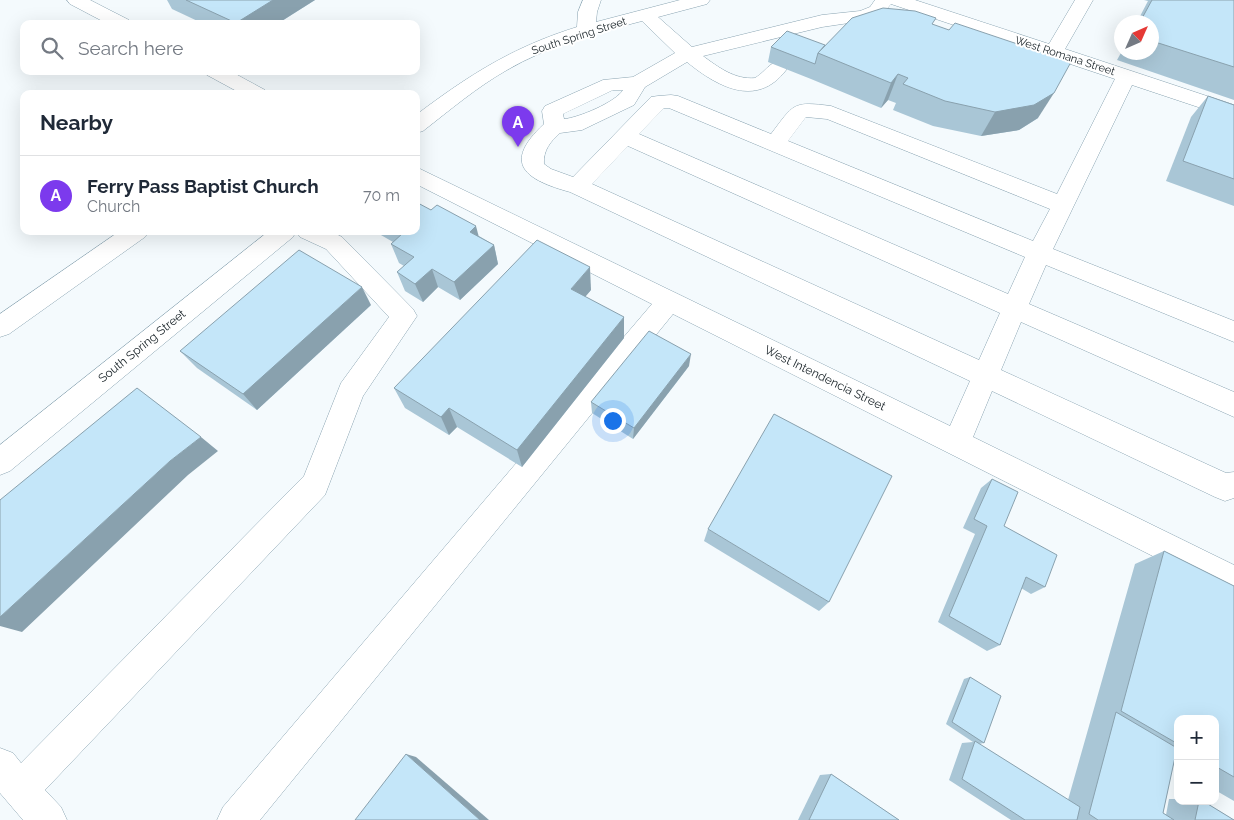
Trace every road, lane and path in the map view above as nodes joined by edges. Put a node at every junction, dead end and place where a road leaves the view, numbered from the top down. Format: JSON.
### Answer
{"nodes":[{"id":1,"x":76,"y":0,"type":"edge"},
{"id":2,"x":592,"y":0,"type":"edge"},
{"id":3,"x":701,"y":0,"type":"edge"},
{"id":4,"x":895,"y":0,"type":"edge"},
{"id":5,"x":960,"y":0,"type":"edge"},
{"id":6,"x":1084,"y":0,"type":"edge"},
{"id":7,"x":646,"y":15,"type":"junction"},
{"id":8,"x":948,"y":17,"type":"junction"},
{"id":9,"x":114,"y":20,"type":"edge"},
{"id":10,"x":812,"y":24,"type":"junction"},
{"id":11,"x":587,"y":32,"type":"junction"},
{"id":12,"x":800,"y":43,"type":"edge"},
{"id":13,"x":1054,"y":52,"type":"junction"},
{"id":14,"x":687,"y":54,"type":"junction"},
{"id":15,"x":779,"y":66,"type":"edge"},
{"id":16,"x":222,"y":75,"type":"edge"},
{"id":17,"x":1127,"y":76,"type":"junction"},
{"id":18,"x":250,"y":90,"type":"edge"},
{"id":19,"x":1234,"y":112,"type":"edge"},
{"id":20,"x":420,"y":123,"type":"edge"},
{"id":21,"x":624,"y":136,"type":"junction"},
{"id":22,"x":775,"y":144,"type":"junction"},
{"id":23,"x":420,"y":177,"type":"edge"},
{"id":24,"x":577,"y":186,"type":"junction"},
{"id":25,"x":1063,"y":205,"type":"junction"},
{"id":26,"x":131,"y":235,"type":"edge"},
{"id":27,"x":281,"y":235,"type":"edge"},
{"id":28,"x":316,"y":235,"type":"edge"},
{"id":29,"x":1039,"y":253,"type":"junction"},
{"id":30,"x":669,"y":301,"type":"junction"},
{"id":31,"x":1015,"y":308,"type":"junction"},
{"id":32,"x":0,"y":327,"type":"edge"},
{"id":33,"x":1234,"y":332,"type":"edge"},
{"id":34,"x":986,"y":374,"type":"junction"},
{"id":35,"x":1234,"y":405,"type":"edge"},
{"id":36,"x":956,"y":443,"type":"junction"},
{"id":37,"x":0,"y":462,"type":"edge"},
{"id":38,"x":1234,"y":485,"type":"edge"},
{"id":39,"x":1234,"y":581,"type":"edge"},
{"id":40,"x":10,"y":778,"type":"edge"},
{"id":41,"x":48,"y":820,"type":"edge"},
{"id":42,"x":236,"y":820,"type":"edge"}],
"edges":[{"from":1,"to":9,"type":"street"},
{"from":2,"to":11,"type":"street"},
{"from":3,"to":7,"type":"street","name":"South Spring Street"},
{"from":4,"to":8,"type":"street","name":"West Romana Street"},
{"from":4,"to":10,"type":"street"},
{"from":5,"to":8,"type":"street"},
{"from":6,"to":13,"type":"street"},
{"from":7,"to":11,"type":"street","name":"South Spring Street"},
{"from":7,"to":14,"type":"street"},
{"from":8,"to":13,"type":"street","name":"West Romana Street"},
{"from":10,"to":12,"type":"street"},
{"from":10,"to":14,"type":"street"},
{"from":11,"to":20,"type":"street","name":"South Spring Street"},
{"from":13,"to":17,"type":"street","name":"West Romana Street"},
{"from":14,"to":15,"type":"street"},
{"from":14,"to":24,"type":"street"},
{"from":16,"to":18,"type":"street"},
{"from":17,"to":19,"type":"street","name":"West Romana Street"},
{"from":17,"to":25,"type":"street"},
{"from":21,"to":22,"type":"street"},
{"from":21,"to":24,"type":"street"},
{"from":21,"to":31,"type":"street"},
{"from":22,"to":25,"type":"street"},
{"from":22,"to":29,"type":"street"},
{"from":23,"to":30,"type":"street","name":"West Intendencia Street"},
{"from":24,"to":34,"type":"street"},
{"from":25,"to":29,"type":"street"},
{"from":26,"to":32,"type":"street"},
{"from":27,"to":37,"type":"street","name":"South Spring Street"},
{"from":28,"to":40,"type":"street"},
{"from":29,"to":31,"type":"street"},
{"from":29,"to":33,"type":"street"},
{"from":30,"to":36,"type":"street","name":"West Intendencia Street"},
{"from":30,"to":42,"type":"street"},
{"from":31,"to":34,"type":"street"},
{"from":31,"to":35,"type":"street"},
{"from":34,"to":36,"type":"street"},
{"from":34,"to":38,"type":"street"},
{"from":36,"to":39,"type":"street","name":"West Intendencia Street"},
{"from":40,"to":41,"type":"street"}]}
